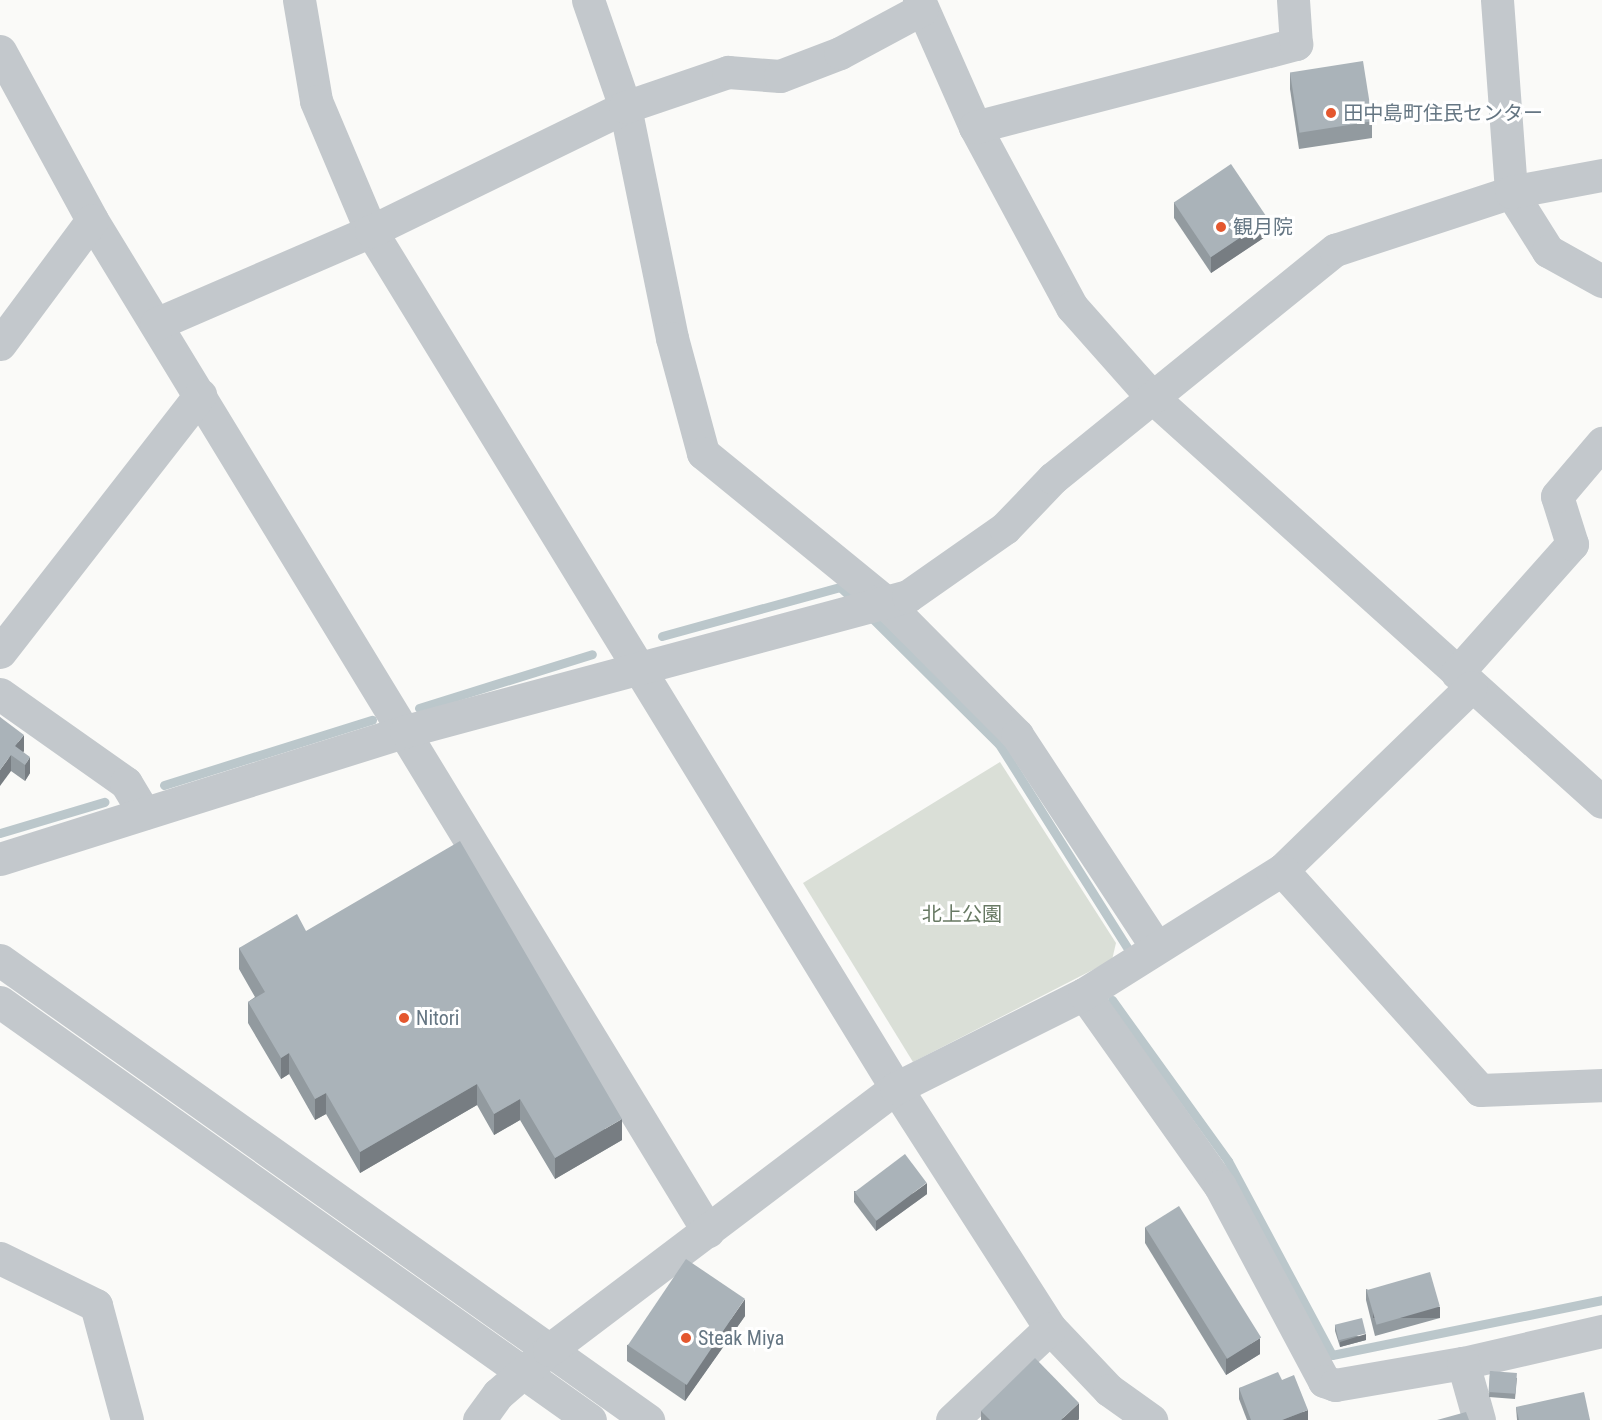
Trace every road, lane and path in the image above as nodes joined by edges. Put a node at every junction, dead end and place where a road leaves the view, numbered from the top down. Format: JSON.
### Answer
{"nodes":[{"id":1,"x":299,"y":0,"type":"edge"},
{"id":2,"x":588,"y":0,"type":"edge"},
{"id":3,"x":1293,"y":0,"type":"edge"},
{"id":4,"x":1497,"y":0,"type":"edge"},
{"id":5,"x":920,"y":5,"type":"edge"},
{"id":6,"x":0,"y":51,"type":"edge"},
{"id":7,"x":625,"y":107,"type":"junction"},
{"id":8,"x":975,"y":127,"type":"junction"},
{"id":9,"x":1602,"y":175,"type":"edge"},
{"id":10,"x":1512,"y":192,"type":"junction"},
{"id":11,"x":92,"y":220,"type":"junction"},
{"id":12,"x":371,"y":231,"type":"junction"},
{"id":13,"x":1602,"y":281,"type":"edge"},
{"id":14,"x":156,"y":324,"type":"junction"},
{"id":15,"x":0,"y":344,"type":"edge"},
{"id":16,"x":200,"y":395,"type":"junction"},
{"id":17,"x":1152,"y":397,"type":"junction"},
{"id":18,"x":1602,"y":443,"type":"edge"},
{"id":19,"x":882,"y":599,"type":"junction"},
{"id":20,"x":0,"y":652,"type":"edge"},
{"id":21,"x":642,"y":668,"type":"junction"},
{"id":22,"x":1464,"y":680,"type":"junction"},
{"id":23,"x":0,"y":694,"type":"edge"},
{"id":24,"x":406,"y":731,"type":"junction"},
{"id":25,"x":1602,"y":802,"type":"edge"},
{"id":26,"x":144,"y":813,"type":"junction"},
{"id":27,"x":0,"y":859,"type":"edge"},
{"id":28,"x":1282,"y":870,"type":"junction"},
{"id":29,"x":1156,"y":947,"type":"junction"},
{"id":30,"x":0,"y":960,"type":"edge"},
{"id":31,"x":1084,"y":994,"type":"junction"},
{"id":32,"x":0,"y":1002,"type":"edge"},
{"id":33,"x":1602,"y":1085,"type":"edge"},
{"id":34,"x":896,"y":1088,"type":"junction"},
{"id":35,"x":708,"y":1231,"type":"junction"},
{"id":36,"x":0,"y":1258,"type":"edge"},
{"id":37,"x":1050,"y":1328,"type":"junction"},
{"id":38,"x":1602,"y":1331,"type":"edge"},
{"id":39,"x":549,"y":1350,"type":"junction"},
{"id":40,"x":1463,"y":1364,"type":"junction"},
{"id":41,"x":522,"y":1372,"type":"junction"},
{"id":42,"x":127,"y":1420,"type":"edge"},
{"id":43,"x":478,"y":1420,"type":"edge"},
{"id":44,"x":590,"y":1420,"type":"edge"},
{"id":45,"x":648,"y":1420,"type":"edge"},
{"id":46,"x":952,"y":1420,"type":"edge"},
{"id":47,"x":1151,"y":1420,"type":"edge"},
{"id":48,"x":1479,"y":1420,"type":"edge"}],
"edges":[{"from":1,"to":12,"type":"street"},
{"from":2,"to":7,"type":"street"},
{"from":3,"to":8,"type":"street"},
{"from":4,"to":10,"type":"street"},
{"from":5,"to":7,"type":"street"},
{"from":5,"to":8,"type":"street"},
{"from":6,"to":11,"type":"street"},
{"from":7,"to":12,"type":"street"},
{"from":7,"to":19,"type":"street"},
{"from":8,"to":17,"type":"street"},
{"from":9,"to":10,"type":"street"},
{"from":10,"to":13,"type":"street"},
{"from":10,"to":17,"type":"street"},
{"from":11,"to":14,"type":"street"},
{"from":11,"to":15,"type":"street"},
{"from":12,"to":14,"type":"street"},
{"from":12,"to":21,"type":"street"},
{"from":14,"to":16,"type":"street"},
{"from":16,"to":20,"type":"street"},
{"from":16,"to":24,"type":"street"},
{"from":17,"to":19,"type":"street"},
{"from":17,"to":22,"type":"street"},
{"from":18,"to":22,"type":"street"},
{"from":19,"to":21,"type":"street"},
{"from":19,"to":29,"type":"street"},
{"from":21,"to":24,"type":"street"},
{"from":21,"to":34,"type":"street"},
{"from":22,"to":25,"type":"street"},
{"from":22,"to":28,"type":"street"},
{"from":23,"to":26,"type":"street"},
{"from":24,"to":26,"type":"street"},
{"from":24,"to":35,"type":"street"},
{"from":26,"to":27,"type":"street"},
{"from":28,"to":29,"type":"street"},
{"from":28,"to":33,"type":"street"},
{"from":29,"to":31,"type":"street"},
{"from":30,"to":39,"type":"street"},
{"from":31,"to":34,"type":"street"},
{"from":31,"to":40,"type":"street"},
{"from":32,"to":41,"type":"street"},
{"from":34,"to":35,"type":"street"},
{"from":34,"to":37,"type":"street"},
{"from":35,"to":39,"type":"street"},
{"from":36,"to":42,"type":"street"},
{"from":37,"to":46,"type":"street"},
{"from":37,"to":47,"type":"street"},
{"from":38,"to":40,"type":"street"},
{"from":39,"to":41,"type":"street"},
{"from":39,"to":45,"type":"street"},
{"from":40,"to":48,"type":"street"},
{"from":41,"to":43,"type":"street"},
{"from":41,"to":44,"type":"street"}]}
